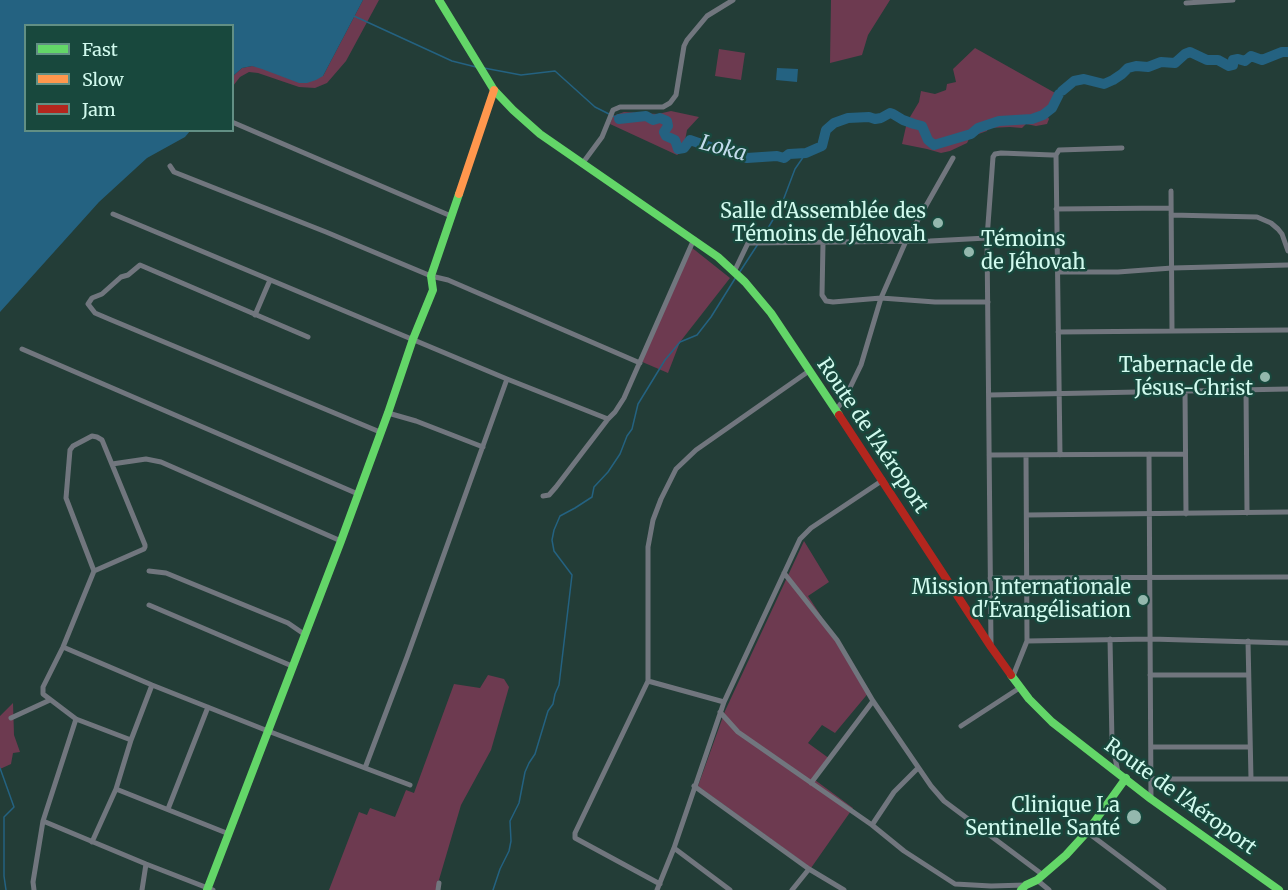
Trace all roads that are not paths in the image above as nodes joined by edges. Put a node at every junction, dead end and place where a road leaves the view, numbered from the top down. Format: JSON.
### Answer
{"nodes":[{"id":1,"x":439,"y":0,"type":"edge"},
{"id":2,"x":732,"y":0,"type":"edge"},
{"id":3,"x":1233,"y":0,"type":"edge"},
{"id":4,"x":1221,"y":1,"type":"edge"},
{"id":5,"x":1186,"y":3,"type":"dead end"},
{"id":6,"x":495,"y":90,"type":"junction"},
{"id":7,"x":234,"y":123,"type":"edge"},
{"id":8,"x":1122,"y":148,"type":"dead end"},
{"id":9,"x":1056,"y":154,"type":"junction"},
{"id":10,"x":953,"y":158,"type":"dead end"},
{"id":11,"x":582,"y":164,"type":"junction"},
{"id":12,"x":170,"y":166,"type":"dead end"},
{"id":13,"x":1171,"y":190,"type":"dead end"},
{"id":14,"x":1171,"y":208,"type":"junction"},
{"id":15,"x":1056,"y":209,"type":"junction"},
{"id":16,"x":113,"y":214,"type":"dead end"},
{"id":17,"x":1171,"y":215,"type":"junction"},
{"id":18,"x":451,"y":216,"type":"junction"},
{"id":19,"x":987,"y":238,"type":"junction"},
{"id":20,"x":694,"y":239,"type":"junction"},
{"id":21,"x":906,"y":241,"type":"junction"},
{"id":22,"x":823,"y":243,"type":"junction"},
{"id":23,"x":1288,"y":251,"type":"edge"},
{"id":24,"x":1288,"y":265,"type":"edge"},
{"id":25,"x":1172,"y":268,"type":"junction"},
{"id":26,"x":734,"y":272,"type":"junction"},
{"id":27,"x":1058,"y":272,"type":"junction"},
{"id":28,"x":431,"y":276,"type":"junction"},
{"id":29,"x":270,"y":280,"type":"junction"},
{"id":30,"x":881,"y":298,"type":"junction"},
{"id":31,"x":988,"y":302,"type":"junction"},
{"id":32,"x":255,"y":315,"type":"junction"},
{"id":33,"x":1288,"y":330,"type":"edge"},
{"id":34,"x":1172,"y":331,"type":"junction"},
{"id":35,"x":1058,"y":332,"type":"junction"},
{"id":36,"x":308,"y":338,"type":"dead end"},
{"id":37,"x":413,"y":339,"type":"junction"},
{"id":38,"x":22,"y":350,"type":"dead end"},
{"id":39,"x":640,"y":363,"type":"junction"},
{"id":40,"x":809,"y":371,"type":"junction"},
{"id":41,"x":507,"y":379,"type":"junction"},
{"id":42,"x":1246,"y":389,"type":"junction"},
{"id":43,"x":1288,"y":389,"type":"edge"},
{"id":44,"x":1185,"y":390,"type":"junction"},
{"id":45,"x":1059,"y":394,"type":"junction"},
{"id":46,"x":988,"y":395,"type":"junction"},
{"id":47,"x":836,"y":410,"type":"junction"},
{"id":48,"x":388,"y":413,"type":"junction"},
{"id":49,"x":608,"y":419,"type":"junction"},
{"id":50,"x":380,"y":432,"type":"junction"},
{"id":51,"x":483,"y":447,"type":"junction"},
{"id":52,"x":1149,"y":454,"type":"junction"},
{"id":53,"x":1185,"y":454,"type":"junction"},
{"id":54,"x":989,"y":455,"type":"junction"},
{"id":55,"x":1026,"y":455,"type":"junction"},
{"id":56,"x":1060,"y":455,"type":"junction"},
{"id":57,"x":112,"y":464,"type":"junction"},
{"id":58,"x":883,"y":480,"type":"junction"},
{"id":59,"x":358,"y":494,"type":"junction"},
{"id":60,"x":543,"y":496,"type":"dead end"},
{"id":61,"x":1247,"y":513,"type":"junction"},
{"id":62,"x":1288,"y":513,"type":"edge"},
{"id":63,"x":1149,"y":514,"type":"junction"},
{"id":64,"x":1186,"y":514,"type":"junction"},
{"id":65,"x":1027,"y":515,"type":"junction"},
{"id":66,"x":341,"y":542,"type":"junction"},
{"id":67,"x":94,"y":571,"type":"junction"},
{"id":68,"x":149,"y":571,"type":"dead end"},
{"id":69,"x":784,"y":573,"type":"junction"},
{"id":70,"x":1149,"y":577,"type":"junction"},
{"id":71,"x":1288,"y":577,"type":"edge"},
{"id":72,"x":990,"y":578,"type":"junction"},
{"id":73,"x":1027,"y":578,"type":"junction"},
{"id":74,"x":149,"y":605,"type":"dead end"},
{"id":75,"x":304,"y":634,"type":"junction"},
{"id":76,"x":1110,"y":639,"type":"junction"},
{"id":77,"x":1151,"y":639,"type":"junction"},
{"id":78,"x":1027,"y":641,"type":"junction"},
{"id":79,"x":1248,"y":641,"type":"junction"},
{"id":80,"x":1288,"y":643,"type":"edge"},
{"id":81,"x":63,"y":647,"type":"junction"},
{"id":82,"x":991,"y":647,"type":"junction"},
{"id":83,"x":292,"y":666,"type":"junction"},
{"id":84,"x":1150,"y":675,"type":"junction"},
{"id":85,"x":1248,"y":675,"type":"junction"},
{"id":86,"x":1013,"y":676,"type":"junction"},
{"id":87,"x":648,"y":681,"type":"junction"},
{"id":88,"x":152,"y":685,"type":"junction"},
{"id":89,"x":1021,"y":687,"type":"junction"},
{"id":90,"x":50,"y":700,"type":"junction"},
{"id":91,"x":873,"y":701,"type":"junction"},
{"id":92,"x":724,"y":702,"type":"junction"},
{"id":93,"x":208,"y":707,"type":"junction"},
{"id":94,"x":720,"y":712,"type":"junction"},
{"id":95,"x":12,"y":718,"type":"dead end"},
{"id":96,"x":76,"y":719,"type":"junction"},
{"id":97,"x":962,"y":726,"type":"dead end"},
{"id":98,"x":268,"y":731,"type":"junction"},
{"id":99,"x":131,"y":740,"type":"junction"},
{"id":100,"x":1151,"y":747,"type":"junction"},
{"id":101,"x":1250,"y":747,"type":"junction"},
{"id":102,"x":365,"y":768,"type":"junction"},
{"id":103,"x":918,"y":768,"type":"junction"},
{"id":104,"x":1118,"y":772,"type":"junction"},
{"id":105,"x":1126,"y":778,"type":"junction"},
{"id":106,"x":1251,"y":778,"type":"junction"},
{"id":107,"x":1151,"y":779,"type":"junction"},
{"id":108,"x":1288,"y":779,"type":"edge"},
{"id":109,"x":811,"y":783,"type":"junction"},
{"id":110,"x":410,"y":785,"type":"dead end"},
{"id":111,"x":694,"y":786,"type":"junction"},
{"id":112,"x":116,"y":789,"type":"junction"},
{"id":113,"x":1151,"y":799,"type":"junction"},
{"id":114,"x":168,"y":809,"type":"junction"},
{"id":115,"x":43,"y":821,"type":"junction"},
{"id":116,"x":872,"y":825,"type":"junction"},
{"id":117,"x":1087,"y":832,"type":"junction"},
{"id":118,"x":229,"y":834,"type":"junction"},
{"id":119,"x":92,"y":842,"type":"junction"},
{"id":120,"x":674,"y":848,"type":"junction"},
{"id":121,"x":146,"y":864,"type":"junction"},
{"id":122,"x":808,"y":869,"type":"junction"},
{"id":123,"x":1040,"y":878,"type":"junction"},
{"id":124,"x":440,"y":883,"type":"dead end"},
{"id":125,"x":955,"y":884,"type":"junction"},
{"id":126,"x":658,"y":887,"type":"edge"},
{"id":127,"x":1024,"y":888,"type":"edge"},
{"id":128,"x":209,"y":889,"type":"edge"},
{"id":129,"x":34,"y":890,"type":"edge"},
{"id":130,"x":142,"y":890,"type":"edge"},
{"id":131,"x":438,"y":890,"type":"edge"},
{"id":132,"x":730,"y":890,"type":"edge"},
{"id":133,"x":792,"y":890,"type":"edge"},
{"id":134,"x":844,"y":890,"type":"edge"},
{"id":135,"x":962,"y":890,"type":"edge"},
{"id":136,"x":1049,"y":890,"type":"edge"},
{"id":137,"x":1164,"y":890,"type":"edge"},
{"id":138,"x":1280,"y":890,"type":"edge"}],
"edges":[{"from":1,"to":6,"type":"main road","name":"Route de l'Aéroport"},
{"from":2,"to":11,"type":"street"},
{"from":3,"to":4,"type":"street"},
{"from":4,"to":5,"type":"street"},
{"from":6,"to":11,"type":"main road","name":"Route de l'Aéroport"},
{"from":6,"to":18,"type":"main road"},
{"from":7,"to":18,"type":"street"},
{"from":8,"to":9,"type":"street"},
{"from":9,"to":15,"type":"street"},
{"from":9,"to":19,"type":"street"},
{"from":10,"to":21,"type":"street"},
{"from":11,"to":20,"type":"main road","name":"Route de l'Aéroport"},
{"from":12,"to":28,"type":"street"},
{"from":13,"to":14,"type":"street"},
{"from":14,"to":15,"type":"street"},
{"from":14,"to":17,"type":"street"},
{"from":15,"to":27,"type":"street"},
{"from":16,"to":29,"type":"street"},
{"from":17,"to":23,"type":"street"},
{"from":17,"to":25,"type":"street"},
{"from":18,"to":28,"type":"main road"},
{"from":19,"to":21,"type":"street"},
{"from":19,"to":31,"type":"street"},
{"from":20,"to":26,"type":"main road","name":"Route de l'Aéroport"},
{"from":20,"to":39,"type":"street"},
{"from":21,"to":22,"type":"street"},
{"from":21,"to":30,"type":"street"},
{"from":22,"to":26,"type":"street"},
{"from":22,"to":30,"type":"street"},
{"from":24,"to":25,"type":"street"},
{"from":25,"to":27,"type":"street"},
{"from":25,"to":34,"type":"street"},
{"from":26,"to":40,"type":"main road","name":"Route de l'Aéroport"},
{"from":27,"to":35,"type":"street"},
{"from":28,"to":37,"type":"main road"},
{"from":28,"to":39,"type":"street"},
{"from":29,"to":32,"type":"street"},
{"from":29,"to":37,"type":"street"},
{"from":30,"to":31,"type":"street"},
{"from":30,"to":47,"type":"street"},
{"from":31,"to":46,"type":"street"},
{"from":32,"to":36,"type":"street"},
{"from":32,"to":50,"type":"street"},
{"from":33,"to":34,"type":"street"},
{"from":34,"to":35,"type":"street"},
{"from":35,"to":45,"type":"street"},
{"from":37,"to":41,"type":"street"},
{"from":37,"to":48,"type":"main road"},
{"from":38,"to":59,"type":"street"},
{"from":39,"to":49,"type":"street"},
{"from":40,"to":47,"type":"main road","name":"Route de l'Aéroport"},
{"from":40,"to":87,"type":"street"},
{"from":41,"to":49,"type":"street"},
{"from":41,"to":51,"type":"street"},
{"from":42,"to":43,"type":"street"},
{"from":42,"to":44,"type":"street"},
{"from":42,"to":61,"type":"street"},
{"from":44,"to":45,"type":"street"},
{"from":44,"to":53,"type":"street"},
{"from":45,"to":46,"type":"street"},
{"from":45,"to":56,"type":"street"},
{"from":46,"to":54,"type":"street"},
{"from":47,"to":58,"type":"main road","name":"Route de l'Aéroport"},
{"from":48,"to":50,"type":"main road"},
{"from":48,"to":51,"type":"street"},
{"from":49,"to":60,"type":"street"},
{"from":50,"to":59,"type":"main road"},
{"from":51,"to":102,"type":"street"},
{"from":52,"to":53,"type":"street"},
{"from":52,"to":56,"type":"street"},
{"from":52,"to":63,"type":"street"},
{"from":53,"to":64,"type":"street"},
{"from":54,"to":55,"type":"street"},
{"from":54,"to":72,"type":"street"},
{"from":55,"to":56,"type":"street"},
{"from":55,"to":65,"type":"street"},
{"from":57,"to":66,"type":"street"},
{"from":57,"to":67,"type":"street"},
{"from":57,"to":67,"type":"street"},
{"from":58,"to":69,"type":"street"},
{"from":58,"to":82,"type":"main road","name":"Route de l'Aéroport"},
{"from":59,"to":66,"type":"main road"},
{"from":61,"to":62,"type":"street"},
{"from":61,"to":64,"type":"street"},
{"from":63,"to":64,"type":"street"},
{"from":63,"to":65,"type":"street"},
{"from":63,"to":70,"type":"street"},
{"from":65,"to":73,"type":"street"},
{"from":66,"to":75,"type":"main road"},
{"from":67,"to":81,"type":"street"},
{"from":68,"to":75,"type":"street"},
{"from":69,"to":91,"type":"street"},
{"from":69,"to":92,"type":"street"},
{"from":70,"to":71,"type":"street"},
{"from":70,"to":73,"type":"street"},
{"from":70,"to":77,"type":"street"},
{"from":72,"to":73,"type":"street"},
{"from":72,"to":82,"type":"street"},
{"from":73,"to":78,"type":"street"},
{"from":74,"to":83,"type":"street"},
{"from":75,"to":83,"type":"main road"},
{"from":76,"to":77,"type":"street"},
{"from":76,"to":78,"type":"street"},
{"from":76,"to":104,"type":"street"},
{"from":77,"to":79,"type":"street"},
{"from":77,"to":84,"type":"street"},
{"from":78,"to":86,"type":"street"},
{"from":79,"to":80,"type":"street"},
{"from":79,"to":85,"type":"street"},
{"from":81,"to":88,"type":"street"},
{"from":81,"to":90,"type":"street"},
{"from":82,"to":86,"type":"main road","name":"Route de l'Aéroport"},
{"from":83,"to":98,"type":"main road"},
{"from":84,"to":85,"type":"street"},
{"from":84,"to":100,"type":"street"},
{"from":85,"to":101,"type":"street"},
{"from":86,"to":89,"type":"main road","name":"Route de l'Aéroport"},
{"from":87,"to":92,"type":"street"},
{"from":87,"to":126,"type":"street"},
{"from":88,"to":93,"type":"street"},
{"from":88,"to":99,"type":"street"},
{"from":89,"to":97,"type":"street"},
{"from":89,"to":104,"type":"main road","name":"Route de l'Aéroport"},
{"from":90,"to":95,"type":"street"},
{"from":90,"to":96,"type":"street"},
{"from":91,"to":103,"type":"street"},
{"from":91,"to":109,"type":"street"},
{"from":92,"to":94,"type":"street"},
{"from":93,"to":98,"type":"street"},
{"from":93,"to":114,"type":"street"},
{"from":94,"to":109,"type":"street"},
{"from":94,"to":111,"type":"street"},
{"from":96,"to":99,"type":"street"},
{"from":96,"to":115,"type":"street"},
{"from":98,"to":102,"type":"street"},
{"from":98,"to":118,"type":"main road"},
{"from":99,"to":112,"type":"street"},
{"from":100,"to":101,"type":"street"},
{"from":100,"to":107,"type":"street"},
{"from":101,"to":106,"type":"street"},
{"from":102,"to":110,"type":"street"},
{"from":103,"to":116,"type":"street"},
{"from":103,"to":123,"type":"street"},
{"from":104,"to":105,"type":"main road","name":"Route de l'Aéroport"},
{"from":105,"to":113,"type":"main road","name":"Route de l'Aéroport"},
{"from":105,"to":117,"type":"main road"},
{"from":106,"to":107,"type":"street"},
{"from":106,"to":108,"type":"street"},
{"from":107,"to":113,"type":"street"},
{"from":109,"to":116,"type":"street"},
{"from":111,"to":120,"type":"street"},
{"from":111,"to":122,"type":"street"},
{"from":112,"to":114,"type":"street"},
{"from":112,"to":119,"type":"street"},
{"from":113,"to":138,"type":"main road","name":"Route de l'Aéroport"},
{"from":114,"to":118,"type":"street"},
{"from":115,"to":119,"type":"street"},
{"from":115,"to":129,"type":"street"},
{"from":116,"to":125,"type":"street"},
{"from":117,"to":123,"type":"main road"},
{"from":117,"to":137,"type":"street"},
{"from":118,"to":128,"type":"main road"},
{"from":119,"to":121,"type":"street"},
{"from":120,"to":126,"type":"street"},
{"from":120,"to":132,"type":"street"},
{"from":121,"to":128,"type":"street"},
{"from":121,"to":130,"type":"street"},
{"from":122,"to":133,"type":"street"},
{"from":122,"to":134,"type":"street"},
{"from":123,"to":127,"type":"main road"},
{"from":123,"to":136,"type":"street"},
{"from":124,"to":131,"type":"street"},
{"from":125,"to":127,"type":"street"},
{"from":125,"to":135,"type":"street"}]}
